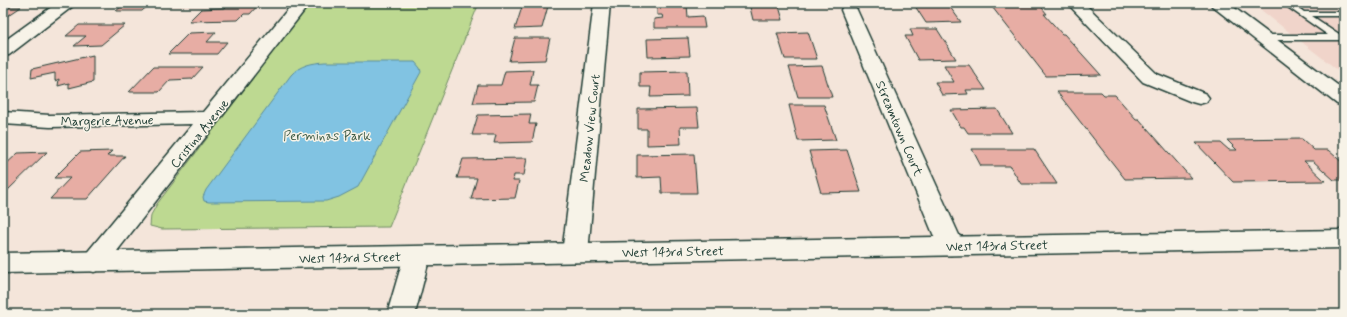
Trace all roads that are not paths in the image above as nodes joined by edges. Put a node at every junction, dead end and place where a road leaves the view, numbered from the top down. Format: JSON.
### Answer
{"nodes":[{"id":1,"x":67,"y":3,"type":"edge"},
{"id":2,"x":302,"y":3,"type":"edge"},
{"id":3,"x":602,"y":3,"type":"edge"},
{"id":4,"x":1075,"y":3,"type":"edge"},
{"id":5,"x":1218,"y":3,"type":"edge"},
{"id":6,"x":1286,"y":3,"type":"edge"},
{"id":7,"x":849,"y":10,"type":"dead end"},
{"id":8,"x":1302,"y":14,"type":"junction"},
{"id":9,"x":1344,"y":14,"type":"edge"},
{"id":10,"x":1264,"y":38,"type":"junction"},
{"id":11,"x":1342,"y":39,"type":"edge"},
{"id":12,"x":3,"y":51,"type":"edge"},
{"id":13,"x":1199,"y":98,"type":"dead end"},
{"id":14,"x":1344,"y":100,"type":"edge"},
{"id":15,"x":3,"y":118,"type":"edge"},
{"id":16,"x":211,"y":118,"type":"junction"},
{"id":17,"x":1344,"y":239,"type":"edge"},
{"id":18,"x":951,"y":246,"type":"junction"},
{"id":19,"x":575,"y":253,"type":"junction"},
{"id":20,"x":417,"y":256,"type":"junction"},
{"id":21,"x":94,"y":262,"type":"junction"},
{"id":22,"x":3,"y":263,"type":"edge"},
{"id":23,"x":401,"y":314,"type":"edge"}],
"edges":[{"from":1,"to":12,"type":"street"},
{"from":2,"to":16,"type":"street","name":"Cristina Avenue"},
{"from":3,"to":19,"type":"street","name":"Meadow View Court"},
{"from":4,"to":13,"type":"street"},
{"from":5,"to":10,"type":"street"},
{"from":6,"to":8,"type":"lane"},
{"from":7,"to":18,"type":"street","name":"Streamtown Court"},
{"from":8,"to":9,"type":"lane"},
{"from":8,"to":11,"type":"lane"},
{"from":10,"to":11,"type":"lane"},
{"from":10,"to":14,"type":"street"},
{"from":15,"to":16,"type":"street","name":"Margerie Avenue"},
{"from":16,"to":21,"type":"street","name":"Cristina Avenue"},
{"from":17,"to":18,"type":"street","name":"West 143rd Street"},
{"from":18,"to":19,"type":"street","name":"West 143rd Street"},
{"from":19,"to":20,"type":"street","name":"West 143rd Street"},
{"from":20,"to":21,"type":"street","name":"West 143rd Street"},
{"from":20,"to":23,"type":"street"},
{"from":21,"to":22,"type":"street","name":"West 143rd Street"}]}
